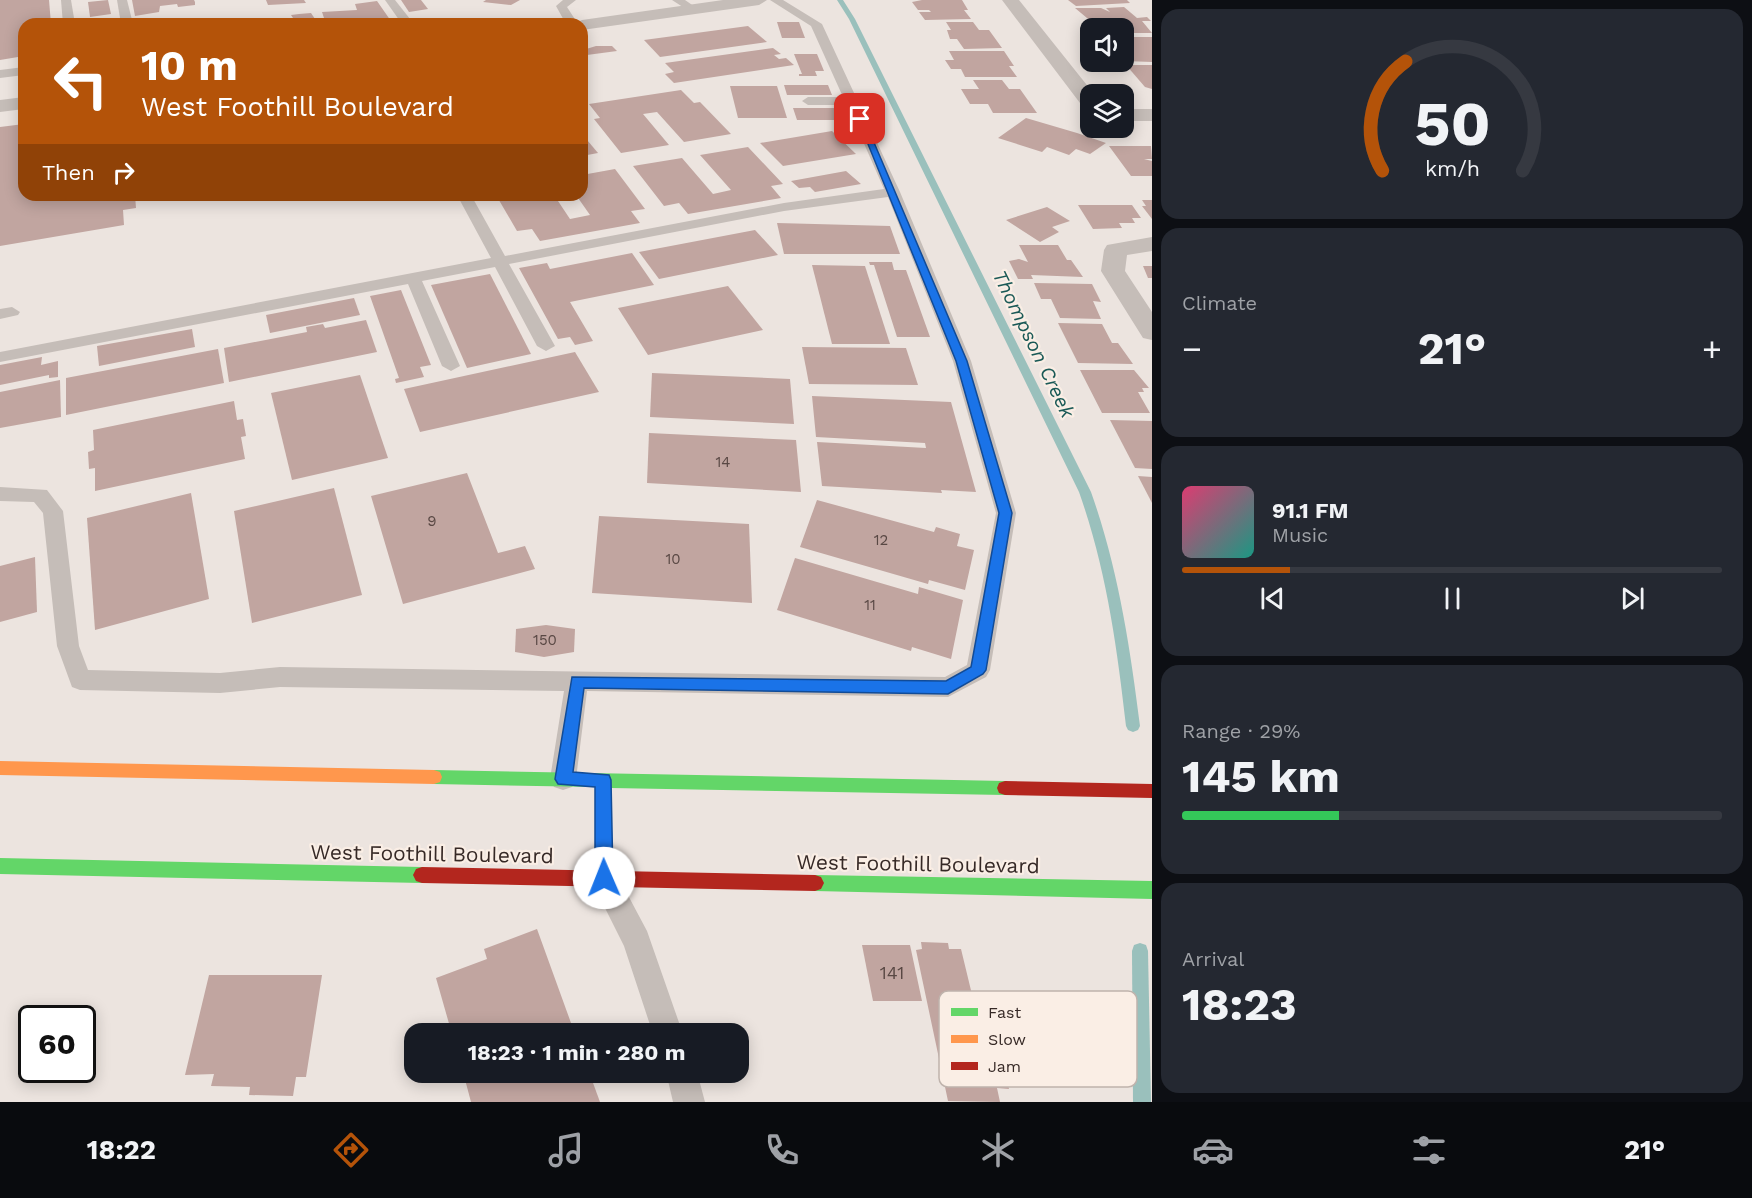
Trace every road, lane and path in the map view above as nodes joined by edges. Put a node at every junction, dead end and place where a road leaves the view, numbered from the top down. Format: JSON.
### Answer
{"nodes":[{"id":1,"x":66,"y":0,"type":"edge"},
{"id":2,"x":122,"y":0,"type":"edge"},
{"id":3,"x":390,"y":0,"type":"edge"},
{"id":4,"x":571,"y":0,"type":"edge"},
{"id":5,"x":677,"y":0,"type":"edge"},
{"id":6,"x":759,"y":0,"type":"edge"},
{"id":7,"x":775,"y":0,"type":"edge"},
{"id":8,"x":1010,"y":0,"type":"edge"},
{"id":9,"x":693,"y":9,"type":"junction"},
{"id":10,"x":68,"y":18,"type":"edge"},
{"id":11,"x":126,"y":18,"type":"edge"},
{"id":12,"x":404,"y":18,"type":"edge"},
{"id":13,"x":568,"y":18,"type":"edge"},
{"id":14,"x":588,"y":24,"type":"edge"},
{"id":15,"x":18,"y":72,"type":"edge"},
{"id":16,"x":0,"y":74,"type":"edge"},
{"id":17,"x":1080,"y":90,"type":"edge"},
{"id":18,"x":851,"y":100,"type":"junction"},
{"id":19,"x":808,"y":101,"type":"dead end"},
{"id":20,"x":18,"y":104,"type":"edge"},
{"id":21,"x":0,"y":106,"type":"edge"},
{"id":22,"x":1134,"y":115,"type":"edge"},
{"id":23,"x":1152,"y":115,"type":"edge"},
{"id":24,"x":892,"y":192,"type":"junction"},
{"id":25,"x":467,"y":201,"type":"edge"},
{"id":26,"x":1152,"y":244,"type":"edge"},
{"id":27,"x":502,"y":261,"type":"junction"},
{"id":28,"x":413,"y":278,"type":"junction"},
{"id":29,"x":1152,"y":332,"type":"edge"},
{"id":30,"x":546,"y":346,"type":"dead end"},
{"id":31,"x":0,"y":357,"type":"edge"},
{"id":32,"x":451,"y":366,"type":"dead end"},
{"id":33,"x":0,"y":494,"type":"edge"},
{"id":34,"x":577,"y":682,"type":"junction"},
{"id":35,"x":0,"y":768,"type":"edge"},
{"id":36,"x":563,"y":779,"type":"junction"},
{"id":37,"x":603,"y":780,"type":"junction"},
{"id":38,"x":1152,"y":790,"type":"edge"},
{"id":39,"x":0,"y":866,"type":"edge"},
{"id":40,"x":604,"y":878,"type":"junction"},
{"id":41,"x":1152,"y":890,"type":"edge"},
{"id":42,"x":664,"y":1023,"type":"edge"},
{"id":43,"x":684,"y":1083,"type":"edge"},
{"id":44,"x":689,"y":1102,"type":"edge"}],
"edges":[{"from":1,"to":10,"type":"lane"},
{"from":2,"to":11,"type":"lane"},
{"from":3,"to":12,"type":"lane"},
{"from":4,"to":13,"type":"lane"},
{"from":5,"to":9,"type":"lane"},
{"from":6,"to":9,"type":"street"},
{"from":7,"to":18,"type":"lane"},
{"from":8,"to":17,"type":"street"},
{"from":9,"to":14,"type":"street"},
{"from":15,"to":16,"type":"lane"},
{"from":18,"to":19,"type":"lane"},
{"from":18,"to":24,"type":"lane"},
{"from":20,"to":21,"type":"street"},
{"from":22,"to":23,"type":"street"},
{"from":24,"to":27,"type":"lane"},
{"from":24,"to":34,"type":"lane"},
{"from":25,"to":27,"type":"lane"},
{"from":26,"to":29,"type":"street"},
{"from":27,"to":28,"type":"lane"},
{"from":27,"to":30,"type":"lane"},
{"from":28,"to":31,"type":"lane"},
{"from":28,"to":32,"type":"lane"},
{"from":33,"to":34,"type":"lane"},
{"from":34,"to":36,"type":"lane"},
{"from":35,"to":36,"type":"main road"},
{"from":36,"to":37,"type":"main road"},
{"from":37,"to":38,"type":"main road"},
{"from":37,"to":40,"type":"main road"},
{"from":39,"to":40,"type":"main road","name":"West Foothill Boulevard"},
{"from":40,"to":41,"type":"main road","name":"West Foothill Boulevard"},
{"from":40,"to":42,"type":"lane"},
{"from":43,"to":44,"type":"lane"}]}
